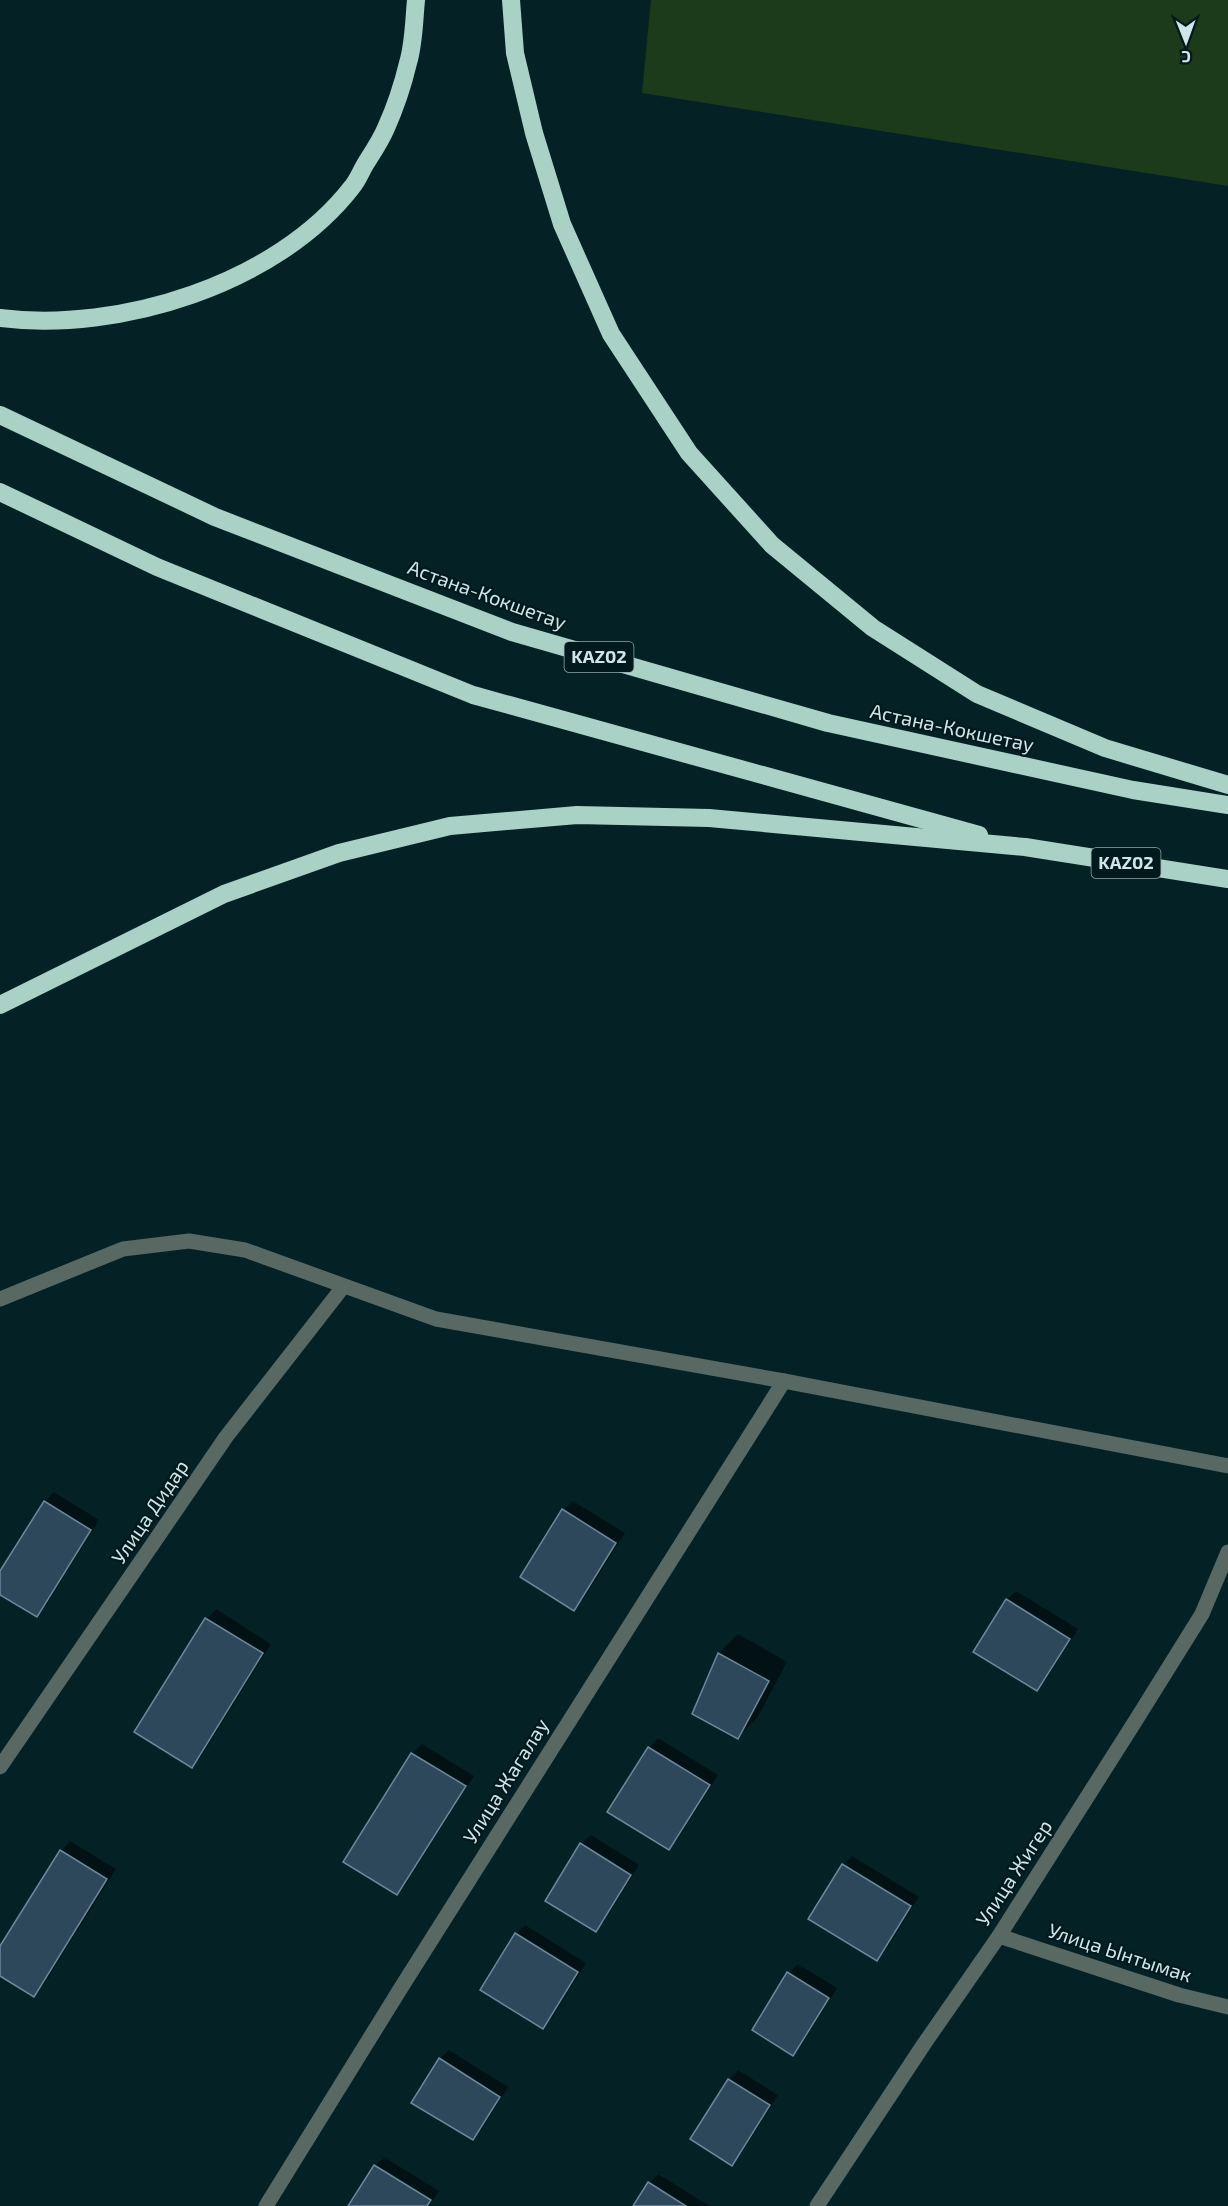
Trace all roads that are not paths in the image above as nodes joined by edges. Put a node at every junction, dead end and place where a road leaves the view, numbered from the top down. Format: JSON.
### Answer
{"nodes":[{"id":1,"x":416,"y":0,"type":"edge"},
{"id":2,"x":512,"y":0,"type":"edge"},
{"id":3,"x":0,"y":318,"type":"edge"},
{"id":4,"x":0,"y":415,"type":"edge"},
{"id":5,"x":0,"y":492,"type":"edge"},
{"id":6,"x":1228,"y":784,"type":"edge"},
{"id":7,"x":1228,"y":805,"type":"edge"},
{"id":8,"x":1024,"y":847,"type":"junction"},
{"id":9,"x":1228,"y":879,"type":"edge"},
{"id":10,"x":0,"y":1005,"type":"edge"},
{"id":11,"x":343,"y":1287,"type":"junction"},
{"id":12,"x":0,"y":1299,"type":"edge"},
{"id":13,"x":784,"y":1381,"type":"junction"},
{"id":14,"x":1228,"y":1466,"type":"edge"},
{"id":15,"x":1228,"y":1552,"type":"edge"},
{"id":16,"x":0,"y":1767,"type":"edge"},
{"id":17,"x":999,"y":1936,"type":"junction"},
{"id":18,"x":1228,"y":2007,"type":"edge"},
{"id":19,"x":266,"y":2206,"type":"edge"},
{"id":20,"x":817,"y":2206,"type":"edge"}],
"edges":[{"from":1,"to":3,"type":"highway"},
{"from":2,"to":6,"type":"highway"},
{"from":4,"to":7,"type":"highway","name":"Астана-Кокшетау","number":"KАZ02"},
{"from":5,"to":8,"type":"highway","number":"KАZ02"},
{"from":8,"to":9,"type":"highway","number":"KАZ02"},
{"from":8,"to":10,"type":"highway"},
{"from":11,"to":12,"type":"street"},
{"from":11,"to":13,"type":"street"},
{"from":11,"to":16,"type":"street","name":"Улица Дидар"},
{"from":13,"to":14,"type":"street"},
{"from":13,"to":19,"type":"street","name":"Улица Жагалау"},
{"from":15,"to":17,"type":"street","name":"Улица Жигер"},
{"from":17,"to":18,"type":"street","name":"Улица Ынтымак"},
{"from":17,"to":20,"type":"street","name":"Улица Жигер"}]}
